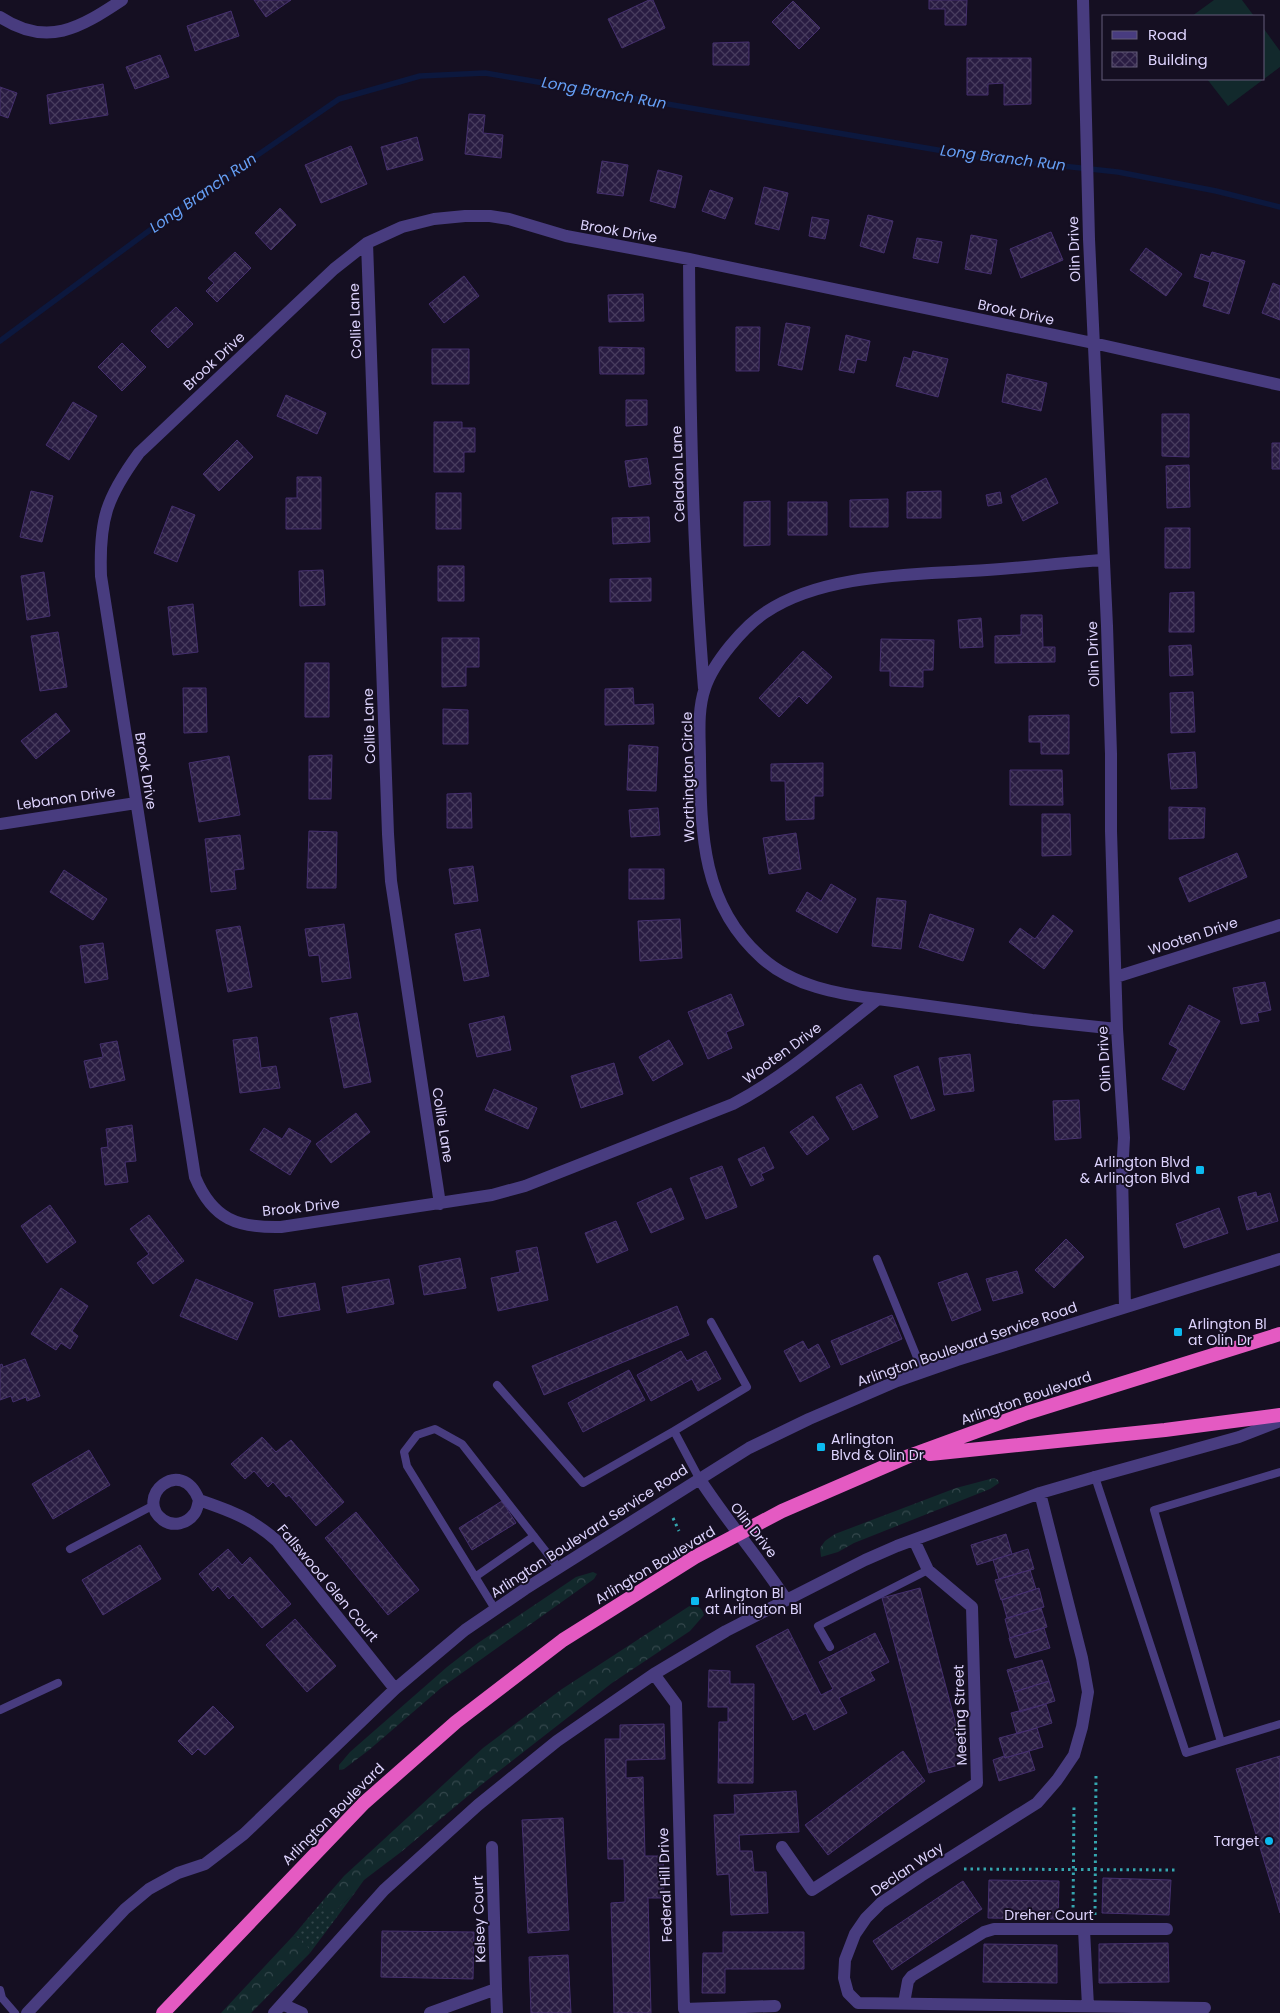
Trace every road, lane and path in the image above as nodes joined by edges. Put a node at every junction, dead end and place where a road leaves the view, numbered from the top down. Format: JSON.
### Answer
{"nodes":[{"id":1,"x":122,"y":0,"type":"edge"},
{"id":2,"x":1083,"y":0,"type":"edge"},
{"id":3,"x":0,"y":17,"type":"edge"},
{"id":4,"x":367,"y":243,"type":"junction"},
{"id":5,"x":689,"y":259,"type":"junction"},
{"id":6,"x":1093,"y":343,"type":"junction"},
{"id":7,"x":1280,"y":385,"type":"edge"},
{"id":8,"x":1103,"y":560,"type":"junction"},
{"id":9,"x":704,"y":688,"type":"junction"},
{"id":10,"x":136,"y":803,"type":"junction"},
{"id":11,"x":0,"y":824,"type":"edge"},
{"id":12,"x":1280,"y":925,"type":"edge"},
{"id":13,"x":1116,"y":977,"type":"junction"},
{"id":14,"x":878,"y":999,"type":"junction"},
{"id":15,"x":1117,"y":1029,"type":"junction"},
{"id":16,"x":440,"y":1204,"type":"junction"},
{"id":17,"x":1280,"y":1258,"type":"edge"},
{"id":18,"x":877,"y":1259,"type":"dead end"},
{"id":19,"x":1125,"y":1307,"type":"junction"},
{"id":20,"x":711,"y":1322,"type":"dead end"},
{"id":21,"x":1280,"y":1334,"type":"edge"},
{"id":22,"x":924,"y":1372,"type":"junction"},
{"id":23,"x":497,"y":1385,"type":"dead end"},
{"id":24,"x":1280,"y":1415,"type":"edge"},
{"id":25,"x":1280,"y":1421,"type":"edge"},
{"id":26,"x":674,"y":1431,"type":"junction"},
{"id":27,"x":909,"y":1456,"type":"junction"},
{"id":28,"x":1280,"y":1472,"type":"edge"},
{"id":29,"x":1095,"y":1477,"type":"junction"},
{"id":30,"x":700,"y":1478,"type":"junction"},
{"id":31,"x":1040,"y":1493,"type":"junction"},
{"id":32,"x":199,"y":1500,"type":"junction"},
{"id":33,"x":154,"y":1505,"type":"junction"},
{"id":34,"x":673,"y":1518,"type":"dead end"},
{"id":35,"x":679,"y":1531,"type":"dead end"},
{"id":36,"x":738,"y":1534,"type":"junction"},
{"id":37,"x":534,"y":1536,"type":"junction"},
{"id":38,"x":914,"y":1540,"type":"junction"},
{"id":39,"x":70,"y":1549,"type":"dead end"},
{"id":40,"x":558,"y":1567,"type":"junction"},
{"id":41,"x":928,"y":1570,"type":"junction"},
{"id":42,"x":475,"y":1577,"type":"junction"},
{"id":43,"x":786,"y":1599,"type":"junction"},
{"id":44,"x":495,"y":1609,"type":"junction"},
{"id":45,"x":830,"y":1647,"type":"dead end"},
{"id":46,"x":654,"y":1674,"type":"junction"},
{"id":47,"x":58,"y":1683,"type":"dead end"},
{"id":48,"x":395,"y":1688,"type":"junction"},
{"id":49,"x":0,"y":1710,"type":"edge"},
{"id":50,"x":1280,"y":1724,"type":"edge"},
{"id":51,"x":1221,"y":1742,"type":"junction"},
{"id":52,"x":1096,"y":1773,"type":"dead end"},
{"id":53,"x":1074,"y":1804,"type":"dead end"},
{"id":54,"x":492,"y":1847,"type":"dead end"},
{"id":55,"x":782,"y":1847,"type":"dead end"},
{"id":56,"x":963,"y":1869,"type":"dead end"},
{"id":57,"x":1074,"y":1870,"type":"junction"},
{"id":58,"x":1096,"y":1870,"type":"junction"},
{"id":59,"x":1178,"y":1870,"type":"dead end"},
{"id":60,"x":1167,"y":1929,"type":"dead end"},
{"id":61,"x":1084,"y":1930,"type":"junction"},
{"id":62,"x":496,"y":1989,"type":"junction"},
{"id":63,"x":0,"y":1990,"type":"edge"},
{"id":64,"x":904,"y":2003,"type":"junction"},
{"id":65,"x":775,"y":2006,"type":"dead end"},
{"id":66,"x":1088,"y":2006,"type":"junction"},
{"id":67,"x":1205,"y":2008,"type":"dead end"},
{"id":68,"x":278,"y":2009,"type":"edge"},
{"id":69,"x":15,"y":2013,"type":"edge"},
{"id":70,"x":28,"y":2013,"type":"edge"},
{"id":71,"x":163,"y":2013,"type":"edge"},
{"id":72,"x":302,"y":2013,"type":"edge"},
{"id":73,"x":430,"y":2013,"type":"edge"},
{"id":74,"x":497,"y":2013,"type":"edge"}],
"edges":[{"from":1,"to":3,"type":"street"},
{"from":2,"to":6,"type":"street","name":"Olin Drive"},
{"from":4,"to":5,"type":"street","name":"Brook Drive"},
{"from":4,"to":10,"type":"street","name":"Brook Drive"},
{"from":4,"to":16,"type":"street","name":"Collie Lane"},
{"from":5,"to":6,"type":"street","name":"Brook Drive"},
{"from":5,"to":9,"type":"street","name":"Celadon Lane"},
{"from":6,"to":7,"type":"street","name":"Brook Drive"},
{"from":6,"to":8,"type":"street","name":"Olin Drive"},
{"from":8,"to":9,"type":"street","name":"Worthington Circle"},
{"from":8,"to":13,"type":"street","name":"Olin Drive"},
{"from":9,"to":14,"type":"street","name":"Worthington Circle"},
{"from":10,"to":11,"type":"street","name":"Lebanon Drive"},
{"from":10,"to":16,"type":"street","name":"Brook Drive"},
{"from":12,"to":13,"type":"street","name":"Wooten Drive"},
{"from":13,"to":15,"type":"street","name":"Olin Drive"},
{"from":14,"to":15,"type":"street"},
{"from":14,"to":16,"type":"street","name":"Wooten Drive"},
{"from":15,"to":19,"type":"street","name":"Olin Drive"},
{"from":17,"to":19,"type":"street","name":"Arlington Boulevard Service Road"},
{"from":18,"to":22,"type":"lane"},
{"from":19,"to":22,"type":"street","name":"Arlington Boulevard Service Road"},
{"from":20,"to":26,"type":"lane"},
{"from":21,"to":27,"type":"highway","name":"Arlington Boulevard"},
{"from":22,"to":30,"type":"street","name":"Arlington Boulevard Service Road"},
{"from":23,"to":26,"type":"lane"},
{"from":24,"to":27,"type":"highway"},
{"from":25,"to":29,"type":"street"},
{"from":26,"to":30,"type":"lane"},
{"from":27,"to":36,"type":"highway","name":"Arlington Boulevard"},
{"from":28,"to":51,"type":"lane"},
{"from":29,"to":31,"type":"street"},
{"from":29,"to":51,"type":"lane"},
{"from":30,"to":36,"type":"street","name":"Olin Drive"},
{"from":30,"to":40,"type":"street","name":"Arlington Boulevard Service Road"},
{"from":31,"to":38,"type":"street"},
{"from":31,"to":64,"type":"street","name":"Declan Way"},
{"from":32,"to":33,"type":"street"},
{"from":32,"to":33,"type":"street"},
{"from":32,"to":48,"type":"street","name":"Fallswood Glen Court"},
{"from":33,"to":39,"type":"lane"},
{"from":34,"to":35,"type":"path"},
{"from":36,"to":43,"type":"street","name":"Olin Drive"},
{"from":36,"to":71,"type":"highway","name":"Arlington Boulevard"},
{"from":37,"to":40,"type":"lane"},
{"from":37,"to":42,"type":"lane"},
{"from":37,"to":42,"type":"lane"},
{"from":38,"to":41,"type":"street","name":"Meeting Street"},
{"from":38,"to":43,"type":"street"},
{"from":40,"to":44,"type":"street","name":"Arlington Boulevard Service Road"},
{"from":41,"to":45,"type":"lane"},
{"from":41,"to":55,"type":"street","name":"Meeting Street"},
{"from":42,"to":44,"type":"lane"},
{"from":43,"to":46,"type":"street"},
{"from":44,"to":48,"type":"street","name":"Arlington Boulevard Service Road"},
{"from":46,"to":65,"type":"street","name":"Federal Hill Drive"},
{"from":46,"to":68,"type":"street"},
{"from":47,"to":49,"type":"lane"},
{"from":48,"to":70,"type":"street","name":"Arlington Boulevard Service Road"},
{"from":50,"to":51,"type":"lane"},
{"from":52,"to":58,"type":"path"},
{"from":53,"to":57,"type":"path"},
{"from":54,"to":62,"type":"street","name":"Kelsey Court"},
{"from":56,"to":57,"type":"path"},
{"from":57,"to":58,"type":"path"},
{"from":57,"to":61,"type":"path"},
{"from":58,"to":59,"type":"path"},
{"from":58,"to":61,"type":"path"},
{"from":60,"to":61,"type":"street","name":"Dreher Court"},
{"from":61,"to":64,"type":"street","name":"Dreher Court"},
{"from":61,"to":66,"type":"street"},
{"from":62,"to":73,"type":"street"},
{"from":62,"to":74,"type":"street","name":"Kelsey Court"},
{"from":63,"to":69,"type":"lane"},
{"from":64,"to":66,"type":"street","name":"Declan Way"},
{"from":66,"to":67,"type":"street","name":"Declan Way"},
{"from":68,"to":72,"type":"street"}]}
